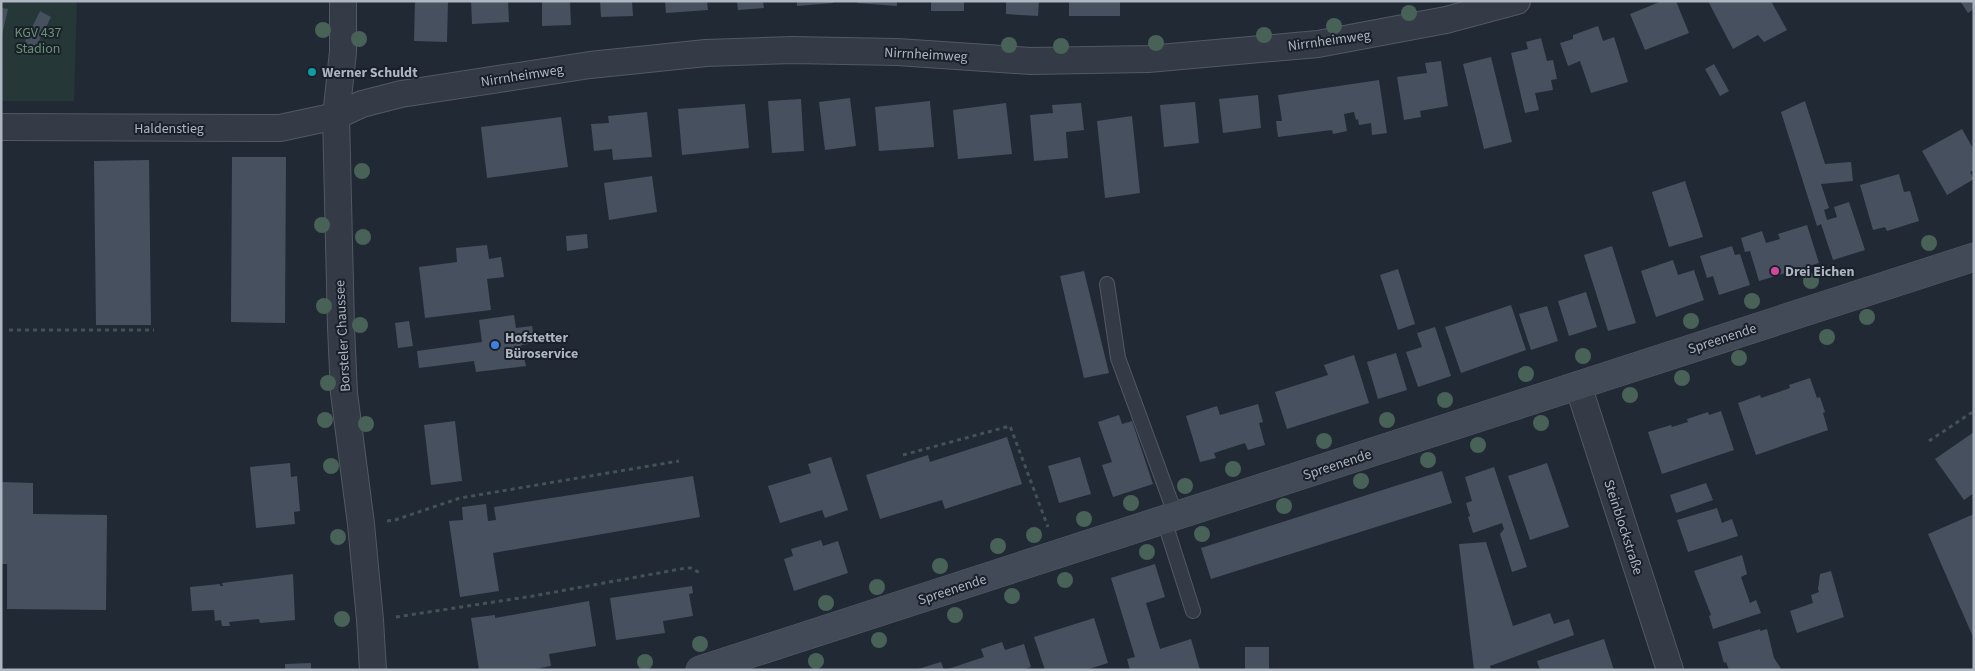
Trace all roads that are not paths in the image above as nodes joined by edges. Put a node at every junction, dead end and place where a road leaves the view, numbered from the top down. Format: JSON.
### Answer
{"nodes":[{"id":1,"x":343,"y":1,"type":"edge"},
{"id":2,"x":1517,"y":1,"type":"edge"},
{"id":3,"x":336,"y":116,"type":"junction"},
{"id":4,"x":1,"y":127,"type":"edge"},
{"id":5,"x":1974,"y":257,"type":"edge"},
{"id":6,"x":1107,"y":284,"type":"dead end"},
{"id":7,"x":1578,"y":385,"type":"junction"},
{"id":8,"x":1170,"y":518,"type":"junction"},
{"id":9,"x":1193,"y":611,"type":"dead end"},
{"id":10,"x":373,"y":670,"type":"edge"},
{"id":11,"x":700,"y":670,"type":"edge"},
{"id":12,"x":1670,"y":670,"type":"edge"}],
"edges":[{"from":1,"to":3,"type":"street","name":"Borsteler Chaussee"},
{"from":2,"to":3,"type":"street","name":"Nirrnheimweg"},
{"from":3,"to":4,"type":"street","name":"Haldenstieg"},
{"from":3,"to":10,"type":"street","name":"Borsteler Chaussee"},
{"from":5,"to":7,"type":"street","name":"Spreenende"},
{"from":6,"to":8,"type":"lane"},
{"from":7,"to":8,"type":"street","name":"Spreenende"},
{"from":7,"to":12,"type":"street","name":"Steinblockstraße"},
{"from":8,"to":9,"type":"lane"},
{"from":8,"to":11,"type":"street","name":"Spreenende"}]}
